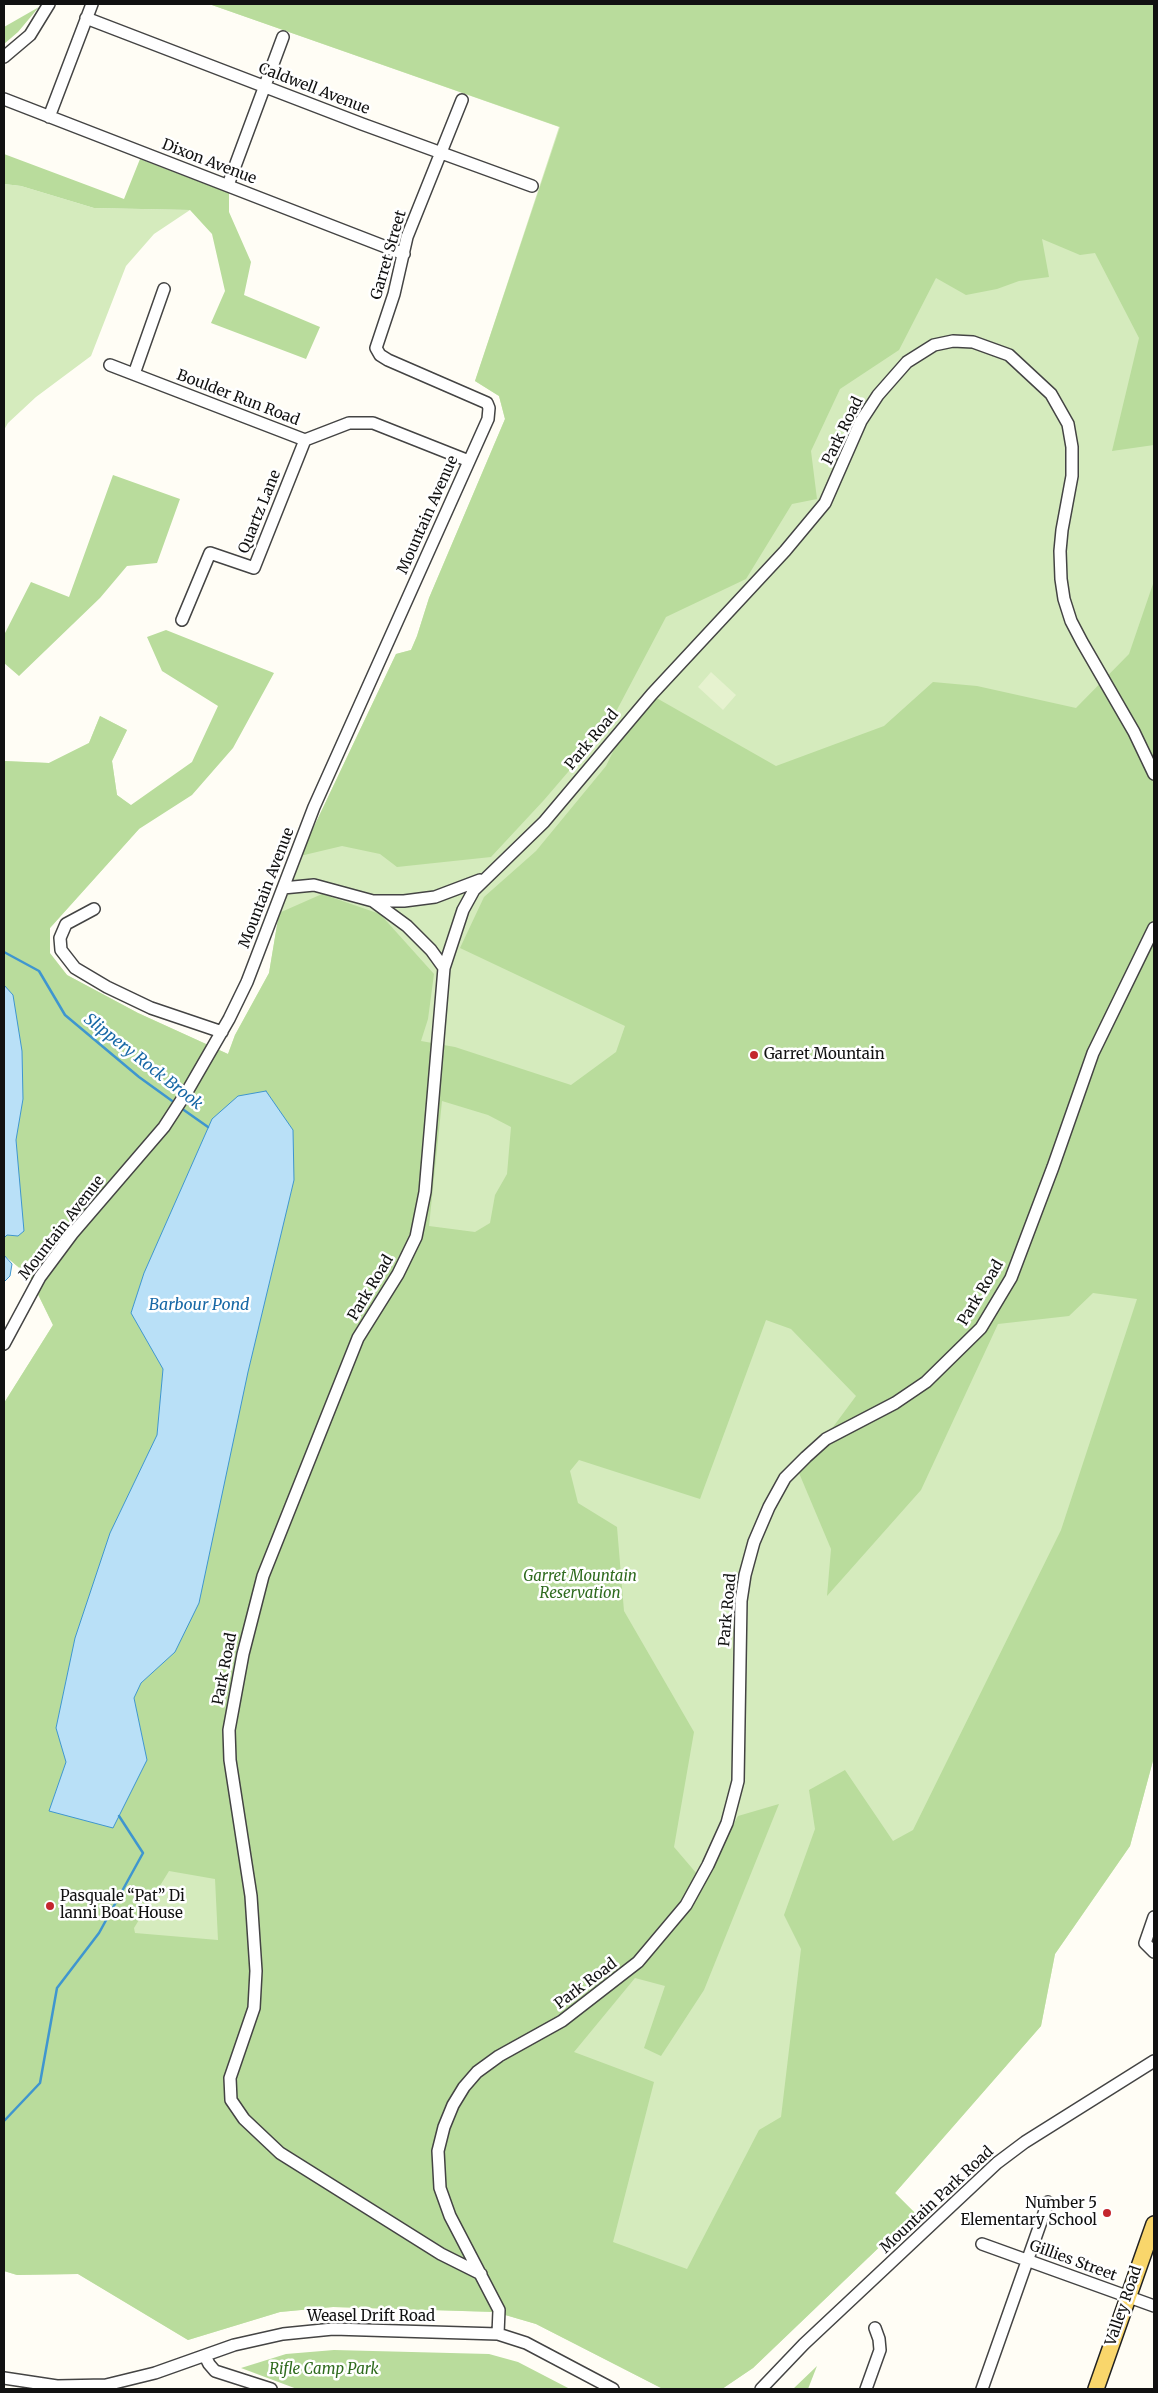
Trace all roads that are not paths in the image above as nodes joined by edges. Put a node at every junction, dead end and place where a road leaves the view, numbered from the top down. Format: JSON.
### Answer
{"nodes":[{"id":1,"x":49,"y":4,"type":"edge"},
{"id":2,"x":92,"y":4,"type":"edge"},
{"id":3,"x":86,"y":18,"type":"junction"},
{"id":4,"x":283,"y":37,"type":"dead end"},
{"id":5,"x":4,"y":57,"type":"edge"},
{"id":6,"x":265,"y":87,"type":"junction"},
{"id":7,"x":4,"y":98,"type":"edge"},
{"id":8,"x":462,"y":100,"type":"dead end"},
{"id":9,"x":50,"y":117,"type":"junction"},
{"id":10,"x":442,"y":153,"type":"junction"},
{"id":11,"x":228,"y":185,"type":"junction"},
{"id":12,"x":532,"y":186,"type":"dead end"},
{"id":13,"x":404,"y":254,"type":"junction"},
{"id":14,"x":164,"y":290,"type":"dead end"},
{"id":15,"x":110,"y":365,"type":"dead end"},
{"id":16,"x":134,"y":374,"type":"junction"},
{"id":17,"x":487,"y":403,"type":"joint"},
{"id":18,"x":305,"y":440,"type":"junction"},
{"id":19,"x":469,"y":461,"type":"junction"},
{"id":20,"x":182,"y":620,"type":"dead end"},
{"id":21,"x":1154,"y":774,"type":"edge"},
{"id":22,"x":487,"y":878,"type":"junction"},
{"id":23,"x":283,"y":888,"type":"junction"},
{"id":24,"x":373,"y":901,"type":"junction"},
{"id":25,"x":94,"y":909,"type":"dead end"},
{"id":26,"x":1154,"y":928,"type":"edge"},
{"id":27,"x":444,"y":968,"type":"junction"},
{"id":28,"x":222,"y":1032,"type":"junction"},
{"id":29,"x":4,"y":1344,"type":"edge"},
{"id":30,"x":1154,"y":1917,"type":"edge"},
{"id":31,"x":1154,"y":1952,"type":"edge"},
{"id":32,"x":1154,"y":2061,"type":"edge"},
{"id":33,"x":1048,"y":2202,"type":"dead end"},
{"id":34,"x":1154,"y":2224,"type":"edge"},
{"id":35,"x":462,"y":2239,"type":"junction"},
{"id":36,"x":982,"y":2244,"type":"dead end"},
{"id":37,"x":1027,"y":2260,"type":"junction"},
{"id":38,"x":454,"y":2261,"type":"junction"},
{"id":39,"x":481,"y":2274,"type":"junction"},
{"id":40,"x":1127,"y":2296,"type":"junction"},
{"id":41,"x":1154,"y":2306,"type":"edge"},
{"id":42,"x":875,"y":2328,"type":"dead end"},
{"id":43,"x":498,"y":2334,"type":"junction"},
{"id":44,"x":205,"y":2356,"type":"junction"},
{"id":45,"x":4,"y":2378,"type":"edge"},
{"id":46,"x":25,"y":2385,"type":"edge"},
{"id":47,"x":271,"y":2389,"type":"edge"},
{"id":48,"x":613,"y":2389,"type":"edge"},
{"id":49,"x":761,"y":2389,"type":"edge"},
{"id":50,"x":866,"y":2389,"type":"edge"},
{"id":51,"x":982,"y":2389,"type":"edge"},
{"id":52,"x":1096,"y":2389,"type":"edge"}],
"edges":[{"from":1,"to":5,"type":"street"},
{"from":2,"to":3,"type":"street"},
{"from":3,"to":6,"type":"street","name":"Caldwell Avenue"},
{"from":3,"to":9,"type":"street"},
{"from":4,"to":6,"type":"street"},
{"from":6,"to":10,"type":"street","name":"Caldwell Avenue"},
{"from":6,"to":11,"type":"street"},
{"from":7,"to":9,"type":"street","name":"Dixon Avenue"},
{"from":8,"to":10,"type":"street","name":"Garret Street"},
{"from":9,"to":11,"type":"street","name":"Dixon Avenue"},
{"from":10,"to":12,"type":"street","name":"Caldwell Avenue"},
{"from":10,"to":13,"type":"street","name":"Garret Street"},
{"from":11,"to":13,"type":"street","name":"Dixon Avenue"},
{"from":13,"to":17,"type":"street","name":"Garret Street"},
{"from":14,"to":16,"type":"street"},
{"from":15,"to":16,"type":"street","name":"Boulder Run Road"},
{"from":16,"to":18,"type":"street","name":"Boulder Run Road"},
{"from":17,"to":19,"type":"street","name":"Mountain Avenue"},
{"from":18,"to":19,"type":"street","name":"Boulder Run Road"},
{"from":18,"to":20,"type":"street","name":"Quartz Lane"},
{"from":19,"to":23,"type":"street","name":"Mountain Avenue"},
{"from":21,"to":22,"type":"street","name":"Park Road"},
{"from":22,"to":24,"type":"street","name":"Park Road"},
{"from":22,"to":27,"type":"street","name":"Park Road"},
{"from":23,"to":24,"type":"street","name":"Park Road"},
{"from":23,"to":28,"type":"street","name":"Mountain Avenue"},
{"from":24,"to":27,"type":"street","name":"Park Road"},
{"from":25,"to":28,"type":"street"},
{"from":26,"to":35,"type":"street","name":"Park Road"},
{"from":27,"to":38,"type":"street","name":"Park Road"},
{"from":28,"to":29,"type":"street","name":"Mountain Avenue"},
{"from":30,"to":31,"type":"street"},
{"from":32,"to":49,"type":"street","name":"Mountain Park Road"},
{"from":33,"to":37,"type":"street"},
{"from":34,"to":40,"type":"main road","name":"Valley Road"},
{"from":35,"to":38,"type":"street"},
{"from":35,"to":39,"type":"street","name":"Park Road"},
{"from":36,"to":37,"type":"street","name":"Gillies Street"},
{"from":37,"to":40,"type":"street","name":"Gillies Street"},
{"from":37,"to":51,"type":"street"},
{"from":38,"to":39,"type":"street","name":"Park Road"},
{"from":39,"to":43,"type":"street","name":"Park Road"},
{"from":40,"to":41,"type":"street","name":"Gillies Street"},
{"from":40,"to":52,"type":"main road","name":"Valley Road"},
{"from":42,"to":50,"type":"street"},
{"from":43,"to":44,"type":"street","name":"Weasel Drift Road"},
{"from":43,"to":48,"type":"street","name":"Weasel Drift Road"},
{"from":44,"to":46,"type":"street","name":"Weasel Drift Road"},
{"from":44,"to":47,"type":"street"},
{"from":45,"to":46,"type":"street","name":"Weasel Drift Road"}]}
